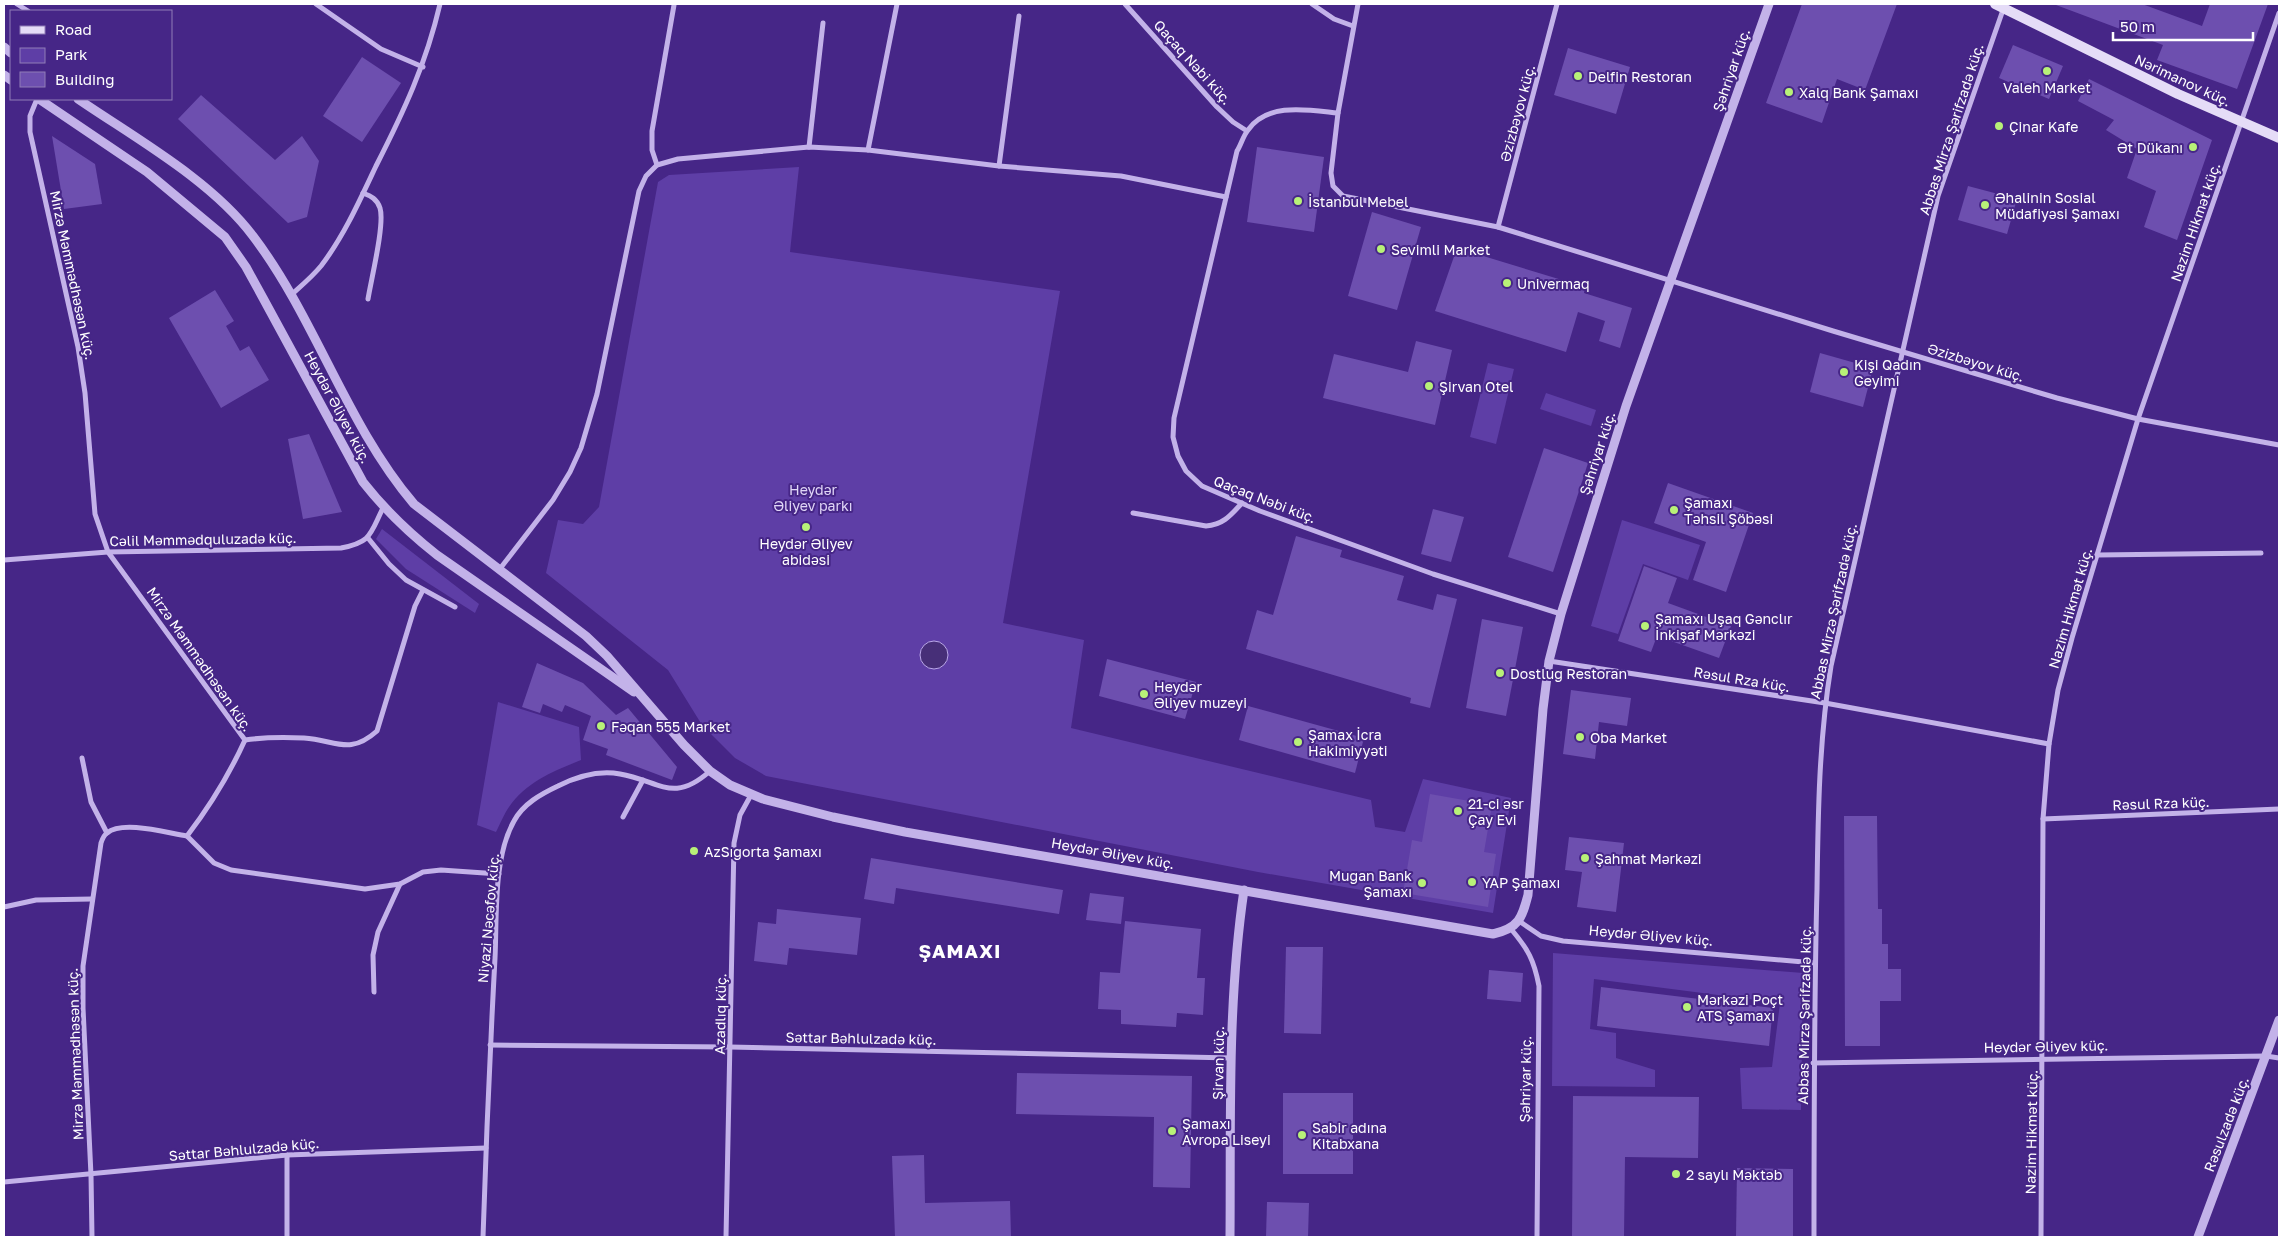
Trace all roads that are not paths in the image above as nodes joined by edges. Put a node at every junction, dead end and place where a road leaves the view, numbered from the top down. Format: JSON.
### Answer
{"nodes":[{"id":1,"x":316,"y":4,"type":"edge"},
{"id":2,"x":440,"y":4,"type":"edge"},
{"id":3,"x":897,"y":4,"type":"edge"},
{"id":4,"x":1125,"y":4,"type":"edge"},
{"id":5,"x":1312,"y":4,"type":"edge"},
{"id":6,"x":1358,"y":4,"type":"edge"},
{"id":7,"x":1557,"y":4,"type":"edge"},
{"id":8,"x":1769,"y":4,"type":"edge"},
{"id":9,"x":2002,"y":5,"type":"edge"},
{"id":10,"x":674,"y":6,"type":"dead end"},
{"id":11,"x":2279,"y":13,"type":"edge"},
{"id":12,"x":1019,"y":16,"type":"dead end"},
{"id":13,"x":823,"y":23,"type":"dead end"},
{"id":14,"x":1353,"y":26,"type":"junction"},
{"id":15,"x":423,"y":67,"type":"junction"},
{"id":16,"x":38,"y":100,"type":"edge"},
{"id":17,"x":39,"y":100,"type":"edge"},
{"id":18,"x":79,"y":100,"type":"edge"},
{"id":19,"x":1338,"y":113,"type":"junction"},
{"id":20,"x":2242,"y":123,"type":"junction"},
{"id":21,"x":1247,"y":131,"type":"junction"},
{"id":22,"x":2279,"y":138,"type":"edge"},
{"id":23,"x":808,"y":147,"type":"junction"},
{"id":24,"x":868,"y":150,"type":"junction"},
{"id":25,"x":657,"y":165,"type":"junction"},
{"id":26,"x":999,"y":166,"type":"junction"},
{"id":27,"x":363,"y":193,"type":"junction"},
{"id":28,"x":1226,"y":197,"type":"junction"},
{"id":29,"x":1498,"y":227,"type":"junction"},
{"id":30,"x":1672,"y":280,"type":"junction"},
{"id":31,"x":290,"y":295,"type":"junction"},
{"id":32,"x":368,"y":299,"type":"dead end"},
{"id":33,"x":1902,"y":350,"type":"junction"},
{"id":34,"x":2138,"y":419,"type":"junction"},
{"id":35,"x":2279,"y":445,"type":"edge"},
{"id":36,"x":1242,"y":503,"type":"junction"},
{"id":37,"x":383,"y":508,"type":"junction"},
{"id":38,"x":1134,"y":513,"type":"dead end"},
{"id":39,"x":368,"y":538,"type":"junction"},
{"id":40,"x":108,"y":552,"type":"junction"},
{"id":41,"x":2261,"y":554,"type":"dead end"},
{"id":42,"x":2096,"y":555,"type":"junction"},
{"id":43,"x":4,"y":560,"type":"edge"},
{"id":44,"x":499,"y":570,"type":"junction"},
{"id":45,"x":423,"y":590,"type":"junction"},
{"id":46,"x":455,"y":607,"type":"dead end"},
{"id":47,"x":1561,"y":614,"type":"junction"},
{"id":48,"x":1549,"y":661,"type":"junction"},
{"id":49,"x":644,"y":699,"type":"junction"},
{"id":50,"x":1825,"y":703,"type":"junction"},
{"id":51,"x":245,"y":740,"type":"junction"},
{"id":52,"x":2048,"y":744,"type":"junction"},
{"id":53,"x":82,"y":758,"type":"dead end"},
{"id":54,"x":710,"y":771,"type":"junction"},
{"id":55,"x":643,"y":780,"type":"junction"},
{"id":56,"x":751,"y":795,"type":"junction"},
{"id":57,"x":2279,"y":809,"type":"edge"},
{"id":58,"x":623,"y":817,"type":"dead end"},
{"id":59,"x":2043,"y":819,"type":"junction"},
{"id":60,"x":107,"y":833,"type":"junction"},
{"id":61,"x":187,"y":836,"type":"junction"},
{"id":62,"x":499,"y":874,"type":"junction"},
{"id":63,"x":400,"y":884,"type":"junction"},
{"id":64,"x":1244,"y":890,"type":"junction"},
{"id":65,"x":92,"y":898,"type":"junction"},
{"id":66,"x":4,"y":907,"type":"edge"},
{"id":67,"x":1515,"y":925,"type":"junction"},
{"id":68,"x":1815,"y":963,"type":"junction"},
{"id":69,"x":374,"y":992,"type":"dead end"},
{"id":70,"x":2279,"y":1020,"type":"edge"},
{"id":71,"x":490,"y":1045,"type":"junction"},
{"id":72,"x":730,"y":1047,"type":"junction"},
{"id":73,"x":2266,"y":1056,"type":"junction"},
{"id":74,"x":1232,"y":1058,"type":"junction"},
{"id":75,"x":2279,"y":1058,"type":"edge"},
{"id":76,"x":2043,"y":1060,"type":"junction"},
{"id":77,"x":1813,"y":1063,"type":"junction"},
{"id":78,"x":486,"y":1148,"type":"junction"},
{"id":79,"x":286,"y":1155,"type":"junction"},
{"id":80,"x":91,"y":1175,"type":"junction"},
{"id":81,"x":4,"y":1182,"type":"edge"},
{"id":82,"x":92,"y":1237,"type":"edge"},
{"id":83,"x":287,"y":1237,"type":"edge"},
{"id":84,"x":483,"y":1237,"type":"edge"},
{"id":85,"x":726,"y":1237,"type":"edge"},
{"id":86,"x":1230,"y":1237,"type":"edge"},
{"id":87,"x":1536,"y":1237,"type":"edge"},
{"id":88,"x":1814,"y":1237,"type":"edge"},
{"id":89,"x":2041,"y":1237,"type":"edge"},
{"id":90,"x":2198,"y":1237,"type":"edge"}],
"edges":[{"from":1,"to":15,"type":"street"},
{"from":2,"to":15,"type":"street"},
{"from":3,"to":24,"type":"street"},
{"from":4,"to":21,"type":"street","name":"Qaçaq Nəbi küç."},
{"from":5,"to":14,"type":"street"},
{"from":6,"to":14,"type":"street"},
{"from":7,"to":29,"type":"street","name":"Əzizbəyov küç."},
{"from":8,"to":30,"type":"street","name":"Şəhriyar küç."},
{"from":9,"to":20,"type":"main road","name":"Nərimanov küç."},
{"from":9,"to":33,"type":"street","name":"Abbas Mirzə Şərifzadə küç."},
{"from":10,"to":25,"type":"street"},
{"from":11,"to":20,"type":"street","name":"Nazim Hikmət küç."},
{"from":12,"to":26,"type":"street"},
{"from":13,"to":23,"type":"street"},
{"from":14,"to":19,"type":"street"},
{"from":15,"to":27,"type":"street"},
{"from":16,"to":40,"type":"street","name":"Mirzə Məmmədhəsən küç."},
{"from":17,"to":37,"type":"street","name":"Heydər Əliyev küç."},
{"from":18,"to":31,"type":"street"},
{"from":19,"to":21,"type":"street","name":"Qaçaq Nəbi küç."},
{"from":19,"to":29,"type":"street","name":"Əzizbəyov küç."},
{"from":20,"to":22,"type":"main road","name":"Nərimanov küç."},
{"from":20,"to":34,"type":"street","name":"Nazim Hikmət küç."},
{"from":21,"to":28,"type":"street","name":"Qaçaq Nəbi küç."},
{"from":23,"to":24,"type":"street"},
{"from":23,"to":25,"type":"street"},
{"from":24,"to":26,"type":"street"},
{"from":25,"to":44,"type":"street"},
{"from":26,"to":28,"type":"street"},
{"from":27,"to":31,"type":"street"},
{"from":27,"to":32,"type":"street"},
{"from":28,"to":36,"type":"street","name":"Qaçaq Nəbi küç."},
{"from":29,"to":30,"type":"street","name":"Əzizbəyov küç."},
{"from":30,"to":33,"type":"street","name":"Əzizbəyov küç."},
{"from":30,"to":47,"type":"street","name":"Şəhriyar küç."},
{"from":31,"to":44,"type":"street"},
{"from":33,"to":34,"type":"street","name":"Əzizbəyov küç."},
{"from":33,"to":50,"type":"street","name":"Abbas Mirzə Şərifzadə küç."},
{"from":34,"to":35,"type":"street","name":"Əzizbəyov küç."},
{"from":34,"to":42,"type":"street","name":"Nazim Hikmət küç."},
{"from":36,"to":38,"type":"street"},
{"from":36,"to":47,"type":"street","name":"Qaçaq Nəbi küç."},
{"from":37,"to":39,"type":"street"},
{"from":37,"to":49,"type":"street","name":"Heydər Əliyev küç."},
{"from":39,"to":40,"type":"street","name":"Cəlil Məmmədquluzadə küç."},
{"from":39,"to":45,"type":"street"},
{"from":40,"to":43,"type":"street","name":"Cəlil Məmmədquluzadə küç."},
{"from":40,"to":51,"type":"street","name":"Mirzə Məmmədhəsən küç."},
{"from":41,"to":42,"type":"street"},
{"from":42,"to":52,"type":"street","name":"Nazim Hikmət küç."},
{"from":44,"to":49,"type":"street"},
{"from":45,"to":46,"type":"street"},
{"from":45,"to":51,"type":"street"},
{"from":47,"to":48,"type":"street","name":"Şəhriyar küç."},
{"from":48,"to":50,"type":"street","name":"Rəsul Rza küç."},
{"from":48,"to":67,"type":"street","name":"Şəhriyar küç."},
{"from":49,"to":54,"type":"street","name":"Heydər Əliyev küç."},
{"from":50,"to":52,"type":"street","name":"Rəsul Rza küç."},
{"from":50,"to":68,"type":"street","name":"Abbas Mirzə Şərifzadə küç."},
{"from":51,"to":61,"type":"street","name":"Mirzə Məmmədhəsən küç."},
{"from":52,"to":59,"type":"street","name":"Nazim Hikmət küç."},
{"from":53,"to":60,"type":"street"},
{"from":54,"to":55,"type":"street","name":"Niyazi Nəcəfov küç."},
{"from":54,"to":56,"type":"street","name":"Heydər Əliyev küç."},
{"from":55,"to":58,"type":"street"},
{"from":55,"to":62,"type":"street","name":"Niyazi Nəcəfov küç."},
{"from":56,"to":64,"type":"street","name":"Heydər Əliyev küç."},
{"from":56,"to":72,"type":"street","name":"Azadlıq küç."},
{"from":57,"to":59,"type":"street","name":"Rəsul Rza küç."},
{"from":59,"to":76,"type":"street","name":"Nazim Hikmət küç."},
{"from":60,"to":61,"type":"street"},
{"from":60,"to":65,"type":"street","name":"Mirzə Məmmədhəsən küç."},
{"from":61,"to":63,"type":"street"},
{"from":62,"to":63,"type":"street"},
{"from":62,"to":71,"type":"street","name":"Niyazi Nəcəfov küç."},
{"from":63,"to":69,"type":"street"},
{"from":64,"to":67,"type":"street","name":"Heydər Əliyev küç."},
{"from":64,"to":74,"type":"street","name":"Şirvan küç."},
{"from":65,"to":66,"type":"street"},
{"from":65,"to":80,"type":"street","name":"Mirzə Məmmədhəsən küç."},
{"from":67,"to":68,"type":"street","name":"Heydər Əliyev küç."},
{"from":67,"to":87,"type":"street","name":"Şəhriyar küç."},
{"from":68,"to":77,"type":"street","name":"Abbas Mirzə Şərifzadə küç."},
{"from":70,"to":73,"type":"street","name":"Rəsulzadə küç."},
{"from":71,"to":72,"type":"street","name":"Səttar Bəhlulzadə küç."},
{"from":71,"to":78,"type":"street","name":"Niyazi Nəcəfov küç."},
{"from":72,"to":74,"type":"street","name":"Səttar Bəhlulzadə küç."},
{"from":72,"to":85,"type":"street","name":"Azadlıq küç."},
{"from":73,"to":75,"type":"street","name":"Heydər Əliyev küç."},
{"from":73,"to":76,"type":"street","name":"Heydər Əliyev küç."},
{"from":73,"to":90,"type":"street","name":"Rəsulzadə küç."},
{"from":74,"to":86,"type":"street","name":"Şirvan küç."},
{"from":76,"to":77,"type":"street","name":"Heydər Əliyev küç."},
{"from":76,"to":89,"type":"street","name":"Nazim Hikmət küç."},
{"from":77,"to":88,"type":"street","name":"Abbas Mirzə Şərifzadə küç."},
{"from":78,"to":79,"type":"street","name":"Səttar Bəhlulzadə küç."},
{"from":78,"to":84,"type":"street","name":"Niyazi Nəcəfov küç."},
{"from":79,"to":80,"type":"street","name":"Səttar Bəhlulzadə küç."},
{"from":79,"to":83,"type":"street"},
{"from":80,"to":81,"type":"street","name":"Səttar Bəhlulzadə küç."},
{"from":80,"to":82,"type":"street","name":"Mirzə Məmmədhəsən küç."}]}
